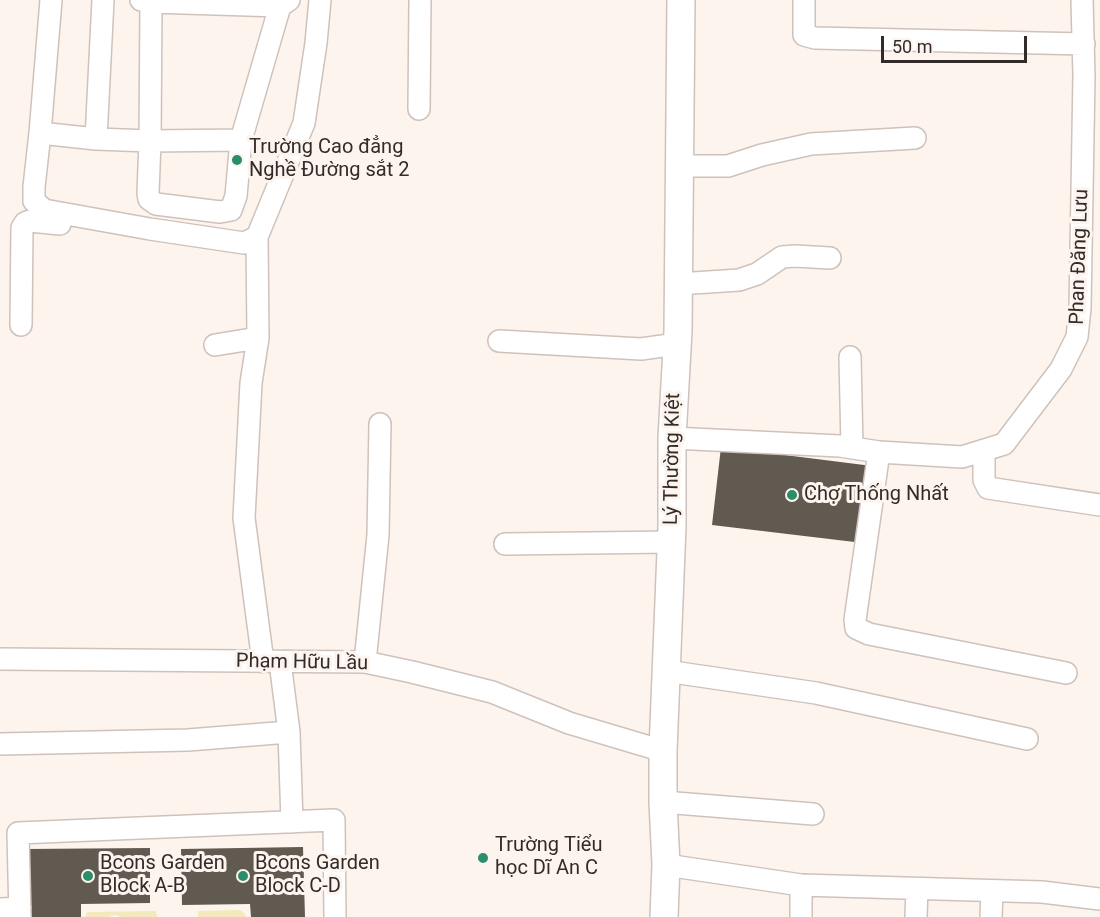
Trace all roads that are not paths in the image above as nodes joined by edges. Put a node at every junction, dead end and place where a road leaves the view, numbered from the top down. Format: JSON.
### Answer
{"nodes":[{"id":1,"x":51,"y":0,"type":"edge"},
{"id":2,"x":103,"y":0,"type":"edge"},
{"id":3,"x":320,"y":0,"type":"edge"},
{"id":4,"x":420,"y":0,"type":"edge"},
{"id":5,"x":681,"y":0,"type":"edge"},
{"id":6,"x":804,"y":0,"type":"edge"},
{"id":7,"x":1082,"y":0,"type":"edge"},
{"id":8,"x":146,"y":1,"type":"edge"},
{"id":9,"x":285,"y":3,"type":"edge"},
{"id":10,"x":1084,"y":44,"type":"junction"},
{"id":11,"x":1092,"y":76,"type":"edge"},
{"id":12,"x":419,"y":109,"type":"dead end"},
{"id":13,"x":40,"y":133,"type":"junction"},
{"id":14,"x":915,"y":138,"type":"dead end"},
{"id":15,"x":96,"y":139,"type":"junction"},
{"id":16,"x":241,"y":140,"type":"junction"},
{"id":17,"x":150,"y":141,"type":"junction"},
{"id":18,"x":679,"y":166,"type":"junction"},
{"id":19,"x":257,"y":244,"type":"junction"},
{"id":20,"x":830,"y":258,"type":"dead end"},
{"id":21,"x":678,"y":284,"type":"junction"},
{"id":22,"x":21,"y":325,"type":"dead end"},
{"id":23,"x":258,"y":338,"type":"junction"},
{"id":24,"x":499,"y":341,"type":"dead end"},
{"id":25,"x":677,"y":344,"type":"junction"},
{"id":26,"x":215,"y":345,"type":"dead end"},
{"id":27,"x":850,"y":357,"type":"dead end"},
{"id":28,"x":380,"y":424,"type":"dead end"},
{"id":29,"x":672,"y":438,"type":"junction"},
{"id":30,"x":852,"y":447,"type":"junction"},
{"id":31,"x":984,"y":450,"type":"junction"},
{"id":32,"x":879,"y":452,"type":"junction"},
{"id":33,"x":1100,"y":505,"type":"edge"},
{"id":34,"x":671,"y":542,"type":"junction"},
{"id":35,"x":506,"y":544,"type":"dead end"},
{"id":36,"x":0,"y":659,"type":"edge"},
{"id":37,"x":271,"y":662,"type":"junction"},
{"id":38,"x":365,"y":662,"type":"junction"},
{"id":39,"x":666,"y":671,"type":"junction"},
{"id":40,"x":1066,"y":673,"type":"dead end"},
{"id":41,"x":289,"y":732,"type":"junction"},
{"id":42,"x":1027,"y":739,"type":"dead end"},
{"id":43,"x":0,"y":744,"type":"edge"},
{"id":44,"x":663,"y":751,"type":"junction"},
{"id":45,"x":663,"y":802,"type":"junction"},
{"id":46,"x":813,"y":814,"type":"dead end"},
{"id":47,"x":292,"y":822,"type":"junction"},
{"id":48,"x":666,"y":865,"type":"junction"},
{"id":49,"x":801,"y":885,"type":"junction"},
{"id":50,"x":917,"y":889,"type":"junction"},
{"id":51,"x":992,"y":891,"type":"junction"},
{"id":52,"x":1099,"y":898,"type":"edge"},
{"id":53,"x":13,"y":911,"type":"edge"},
{"id":54,"x":335,"y":917,"type":"edge"},
{"id":55,"x":664,"y":917,"type":"edge"},
{"id":56,"x":801,"y":917,"type":"edge"},
{"id":57,"x":916,"y":917,"type":"edge"},
{"id":58,"x":991,"y":917,"type":"edge"}],
"edges":[{"from":1,"to":13,"type":"street"},
{"from":2,"to":15,"type":"street"},
{"from":3,"to":19,"type":"street"},
{"from":4,"to":12,"type":"street"},
{"from":5,"to":18,"type":"main road","name":"Lý Thường Kiệt"},
{"from":6,"to":10,"type":"street"},
{"from":7,"to":10,"type":"street","name":"Phan Đăng Lưu"},
{"from":8,"to":9,"type":"street"},
{"from":8,"to":17,"type":"street"},
{"from":9,"to":16,"type":"street"},
{"from":10,"to":11,"type":"street","name":"Phan Đăng Lưu"},
{"from":11,"to":31,"type":"street","name":"Phan Đăng Lưu"},
{"from":13,"to":15,"type":"street"},
{"from":13,"to":19,"type":"street"},
{"from":14,"to":18,"type":"street"},
{"from":15,"to":17,"type":"street"},
{"from":16,"to":17,"type":"street"},
{"from":16,"to":17,"type":"street"},
{"from":18,"to":21,"type":"main road","name":"Lý Thường Kiệt"},
{"from":19,"to":22,"type":"street"},
{"from":19,"to":23,"type":"street"},
{"from":20,"to":21,"type":"street"},
{"from":21,"to":25,"type":"main road","name":"Lý Thường Kiệt"},
{"from":23,"to":26,"type":"street"},
{"from":23,"to":37,"type":"street"},
{"from":24,"to":25,"type":"street"},
{"from":25,"to":29,"type":"main road","name":"Lý Thường Kiệt"},
{"from":27,"to":30,"type":"street"},
{"from":28,"to":38,"type":"street"},
{"from":29,"to":30,"type":"street","name":"Phan Đăng Lưu"},
{"from":29,"to":34,"type":"main road","name":"Lý Thường Kiệt"},
{"from":30,"to":32,"type":"street","name":"Phan Đăng Lưu"},
{"from":31,"to":32,"type":"street","name":"Phan Đăng Lưu"},
{"from":31,"to":33,"type":"street"},
{"from":32,"to":40,"type":"street"},
{"from":34,"to":35,"type":"street"},
{"from":34,"to":39,"type":"main road","name":"Lý Thường Kiệt"},
{"from":36,"to":37,"type":"street","name":"Phạm Hữu Lầu"},
{"from":37,"to":38,"type":"street","name":"Phạm Hữu Lầu"},
{"from":37,"to":41,"type":"street"},
{"from":38,"to":44,"type":"street","name":"Phạm Hữu Lầu"},
{"from":39,"to":42,"type":"street"},
{"from":39,"to":44,"type":"main road","name":"Lý Thường Kiệt"},
{"from":41,"to":43,"type":"street"},
{"from":41,"to":47,"type":"street"},
{"from":44,"to":45,"type":"main road","name":"Lý Thường Kiệt"},
{"from":45,"to":46,"type":"street"},
{"from":45,"to":48,"type":"main road","name":"Lý Thường Kiệt"},
{"from":47,"to":53,"type":"street"},
{"from":47,"to":54,"type":"street"},
{"from":48,"to":49,"type":"street"},
{"from":48,"to":55,"type":"main road","name":"Lý Thường Kiệt"},
{"from":49,"to":50,"type":"street"},
{"from":49,"to":56,"type":"street"},
{"from":50,"to":51,"type":"street"},
{"from":50,"to":57,"type":"street"},
{"from":51,"to":52,"type":"street"},
{"from":51,"to":58,"type":"street"}]}
